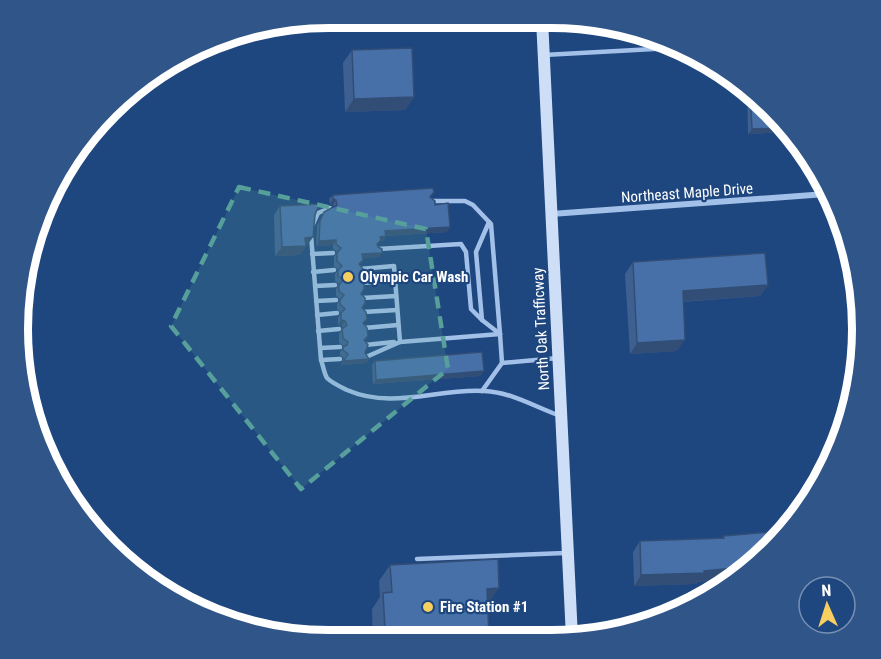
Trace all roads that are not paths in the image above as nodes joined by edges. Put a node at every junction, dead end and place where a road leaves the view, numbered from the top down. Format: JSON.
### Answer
{"nodes":[{"id":1,"x":542,"y":28,"type":"edge"},
{"id":2,"x":661,"y":49,"type":"edge"},
{"id":3,"x":544,"y":55,"type":"junction"},
{"id":4,"x":820,"y":194,"type":"edge"},
{"id":5,"x":431,"y":201,"type":"edge"},
{"id":6,"x":330,"y":208,"type":"edge"},
{"id":7,"x":550,"y":214,"type":"junction"},
{"id":8,"x":489,"y":222,"type":"junction"},
{"id":9,"x":378,"y":249,"type":"edge"},
{"id":10,"x":333,"y":253,"type":"dead end"},
{"id":11,"x":312,"y":254,"type":"junction"},
{"id":12,"x":360,"y":269,"type":"edge"},
{"id":13,"x":334,"y":270,"type":"dead end"},
{"id":14,"x":314,"y":272,"type":"junction"},
{"id":15,"x":395,"y":281,"type":"junction"},
{"id":16,"x":361,"y":284,"type":"edge"},
{"id":17,"x":335,"y":285,"type":"dead end"},
{"id":18,"x":315,"y":286,"type":"junction"},
{"id":19,"x":396,"y":296,"type":"junction"},
{"id":20,"x":362,"y":298,"type":"edge"},
{"id":21,"x":336,"y":300,"type":"dead end"},
{"id":22,"x":316,"y":301,"type":"junction"},
{"id":23,"x":397,"y":310,"type":"junction"},
{"id":24,"x":363,"y":312,"type":"edge"},
{"id":25,"x":338,"y":314,"type":"edge"},
{"id":26,"x":317,"y":315,"type":"junction"},
{"id":27,"x":482,"y":320,"type":"junction"},
{"id":28,"x":398,"y":325,"type":"junction"},
{"id":29,"x":364,"y":328,"type":"edge"},
{"id":30,"x":339,"y":329,"type":"dead end"},
{"id":31,"x":318,"y":331,"type":"junction"},
{"id":32,"x":500,"y":334,"type":"junction"},
{"id":33,"x":400,"y":342,"type":"junction"},
{"id":34,"x":365,"y":345,"type":"edge"},
{"id":35,"x":340,"y":347,"type":"edge"},
{"id":36,"x":320,"y":348,"type":"junction"},
{"id":37,"x":366,"y":357,"type":"edge"},
{"id":38,"x":558,"y":358,"type":"junction"},
{"id":39,"x":340,"y":359,"type":"dead end"},
{"id":40,"x":321,"y":360,"type":"junction"},
{"id":41,"x":502,"y":363,"type":"junction"},
{"id":42,"x":482,"y":391,"type":"junction"},
{"id":43,"x":561,"y":416,"type":"junction"},
{"id":44,"x":568,"y":552,"type":"junction"},
{"id":45,"x":417,"y":559,"type":"dead end"},
{"id":46,"x":572,"y":630,"type":"edge"}],
"edges":[{"from":1,"to":3,"type":"main road","name":"North Oak Trafficway"},
{"from":2,"to":3,"type":"lane"},
{"from":3,"to":7,"type":"main road","name":"North Oak Trafficway"},
{"from":4,"to":7,"type":"street","name":"Northeast Maple Drive"},
{"from":5,"to":8,"type":"lane"},
{"from":6,"to":11,"type":"lane"},
{"from":7,"to":38,"type":"main road","name":"North Oak Trafficway"},
{"from":8,"to":27,"type":"lane"},
{"from":8,"to":32,"type":"lane"},
{"from":9,"to":27,"type":"lane"},
{"from":10,"to":11,"type":"lane"},
{"from":11,"to":14,"type":"lane"},
{"from":12,"to":15,"type":"lane"},
{"from":13,"to":14,"type":"lane"},
{"from":14,"to":18,"type":"lane"},
{"from":15,"to":16,"type":"lane"},
{"from":15,"to":19,"type":"lane"},
{"from":17,"to":18,"type":"lane"},
{"from":18,"to":22,"type":"lane"},
{"from":19,"to":20,"type":"lane"},
{"from":19,"to":23,"type":"lane"},
{"from":21,"to":22,"type":"lane"},
{"from":22,"to":26,"type":"lane"},
{"from":23,"to":24,"type":"lane"},
{"from":23,"to":28,"type":"lane"},
{"from":25,"to":26,"type":"lane"},
{"from":26,"to":31,"type":"lane"},
{"from":27,"to":32,"type":"lane"},
{"from":28,"to":29,"type":"lane"},
{"from":28,"to":33,"type":"lane"},
{"from":30,"to":31,"type":"lane"},
{"from":31,"to":36,"type":"lane"},
{"from":32,"to":33,"type":"lane"},
{"from":32,"to":41,"type":"lane"},
{"from":33,"to":34,"type":"lane"},
{"from":33,"to":37,"type":"lane"},
{"from":35,"to":36,"type":"lane"},
{"from":36,"to":40,"type":"lane"},
{"from":38,"to":41,"type":"lane"},
{"from":38,"to":43,"type":"main road","name":"North Oak Trafficway"},
{"from":39,"to":40,"type":"lane"},
{"from":40,"to":42,"type":"lane"},
{"from":41,"to":42,"type":"lane"},
{"from":42,"to":43,"type":"lane"},
{"from":43,"to":44,"type":"main road","name":"North Oak Trafficway"},
{"from":44,"to":45,"type":"lane"},
{"from":44,"to":46,"type":"main road","name":"North Oak Trafficway"}]}
